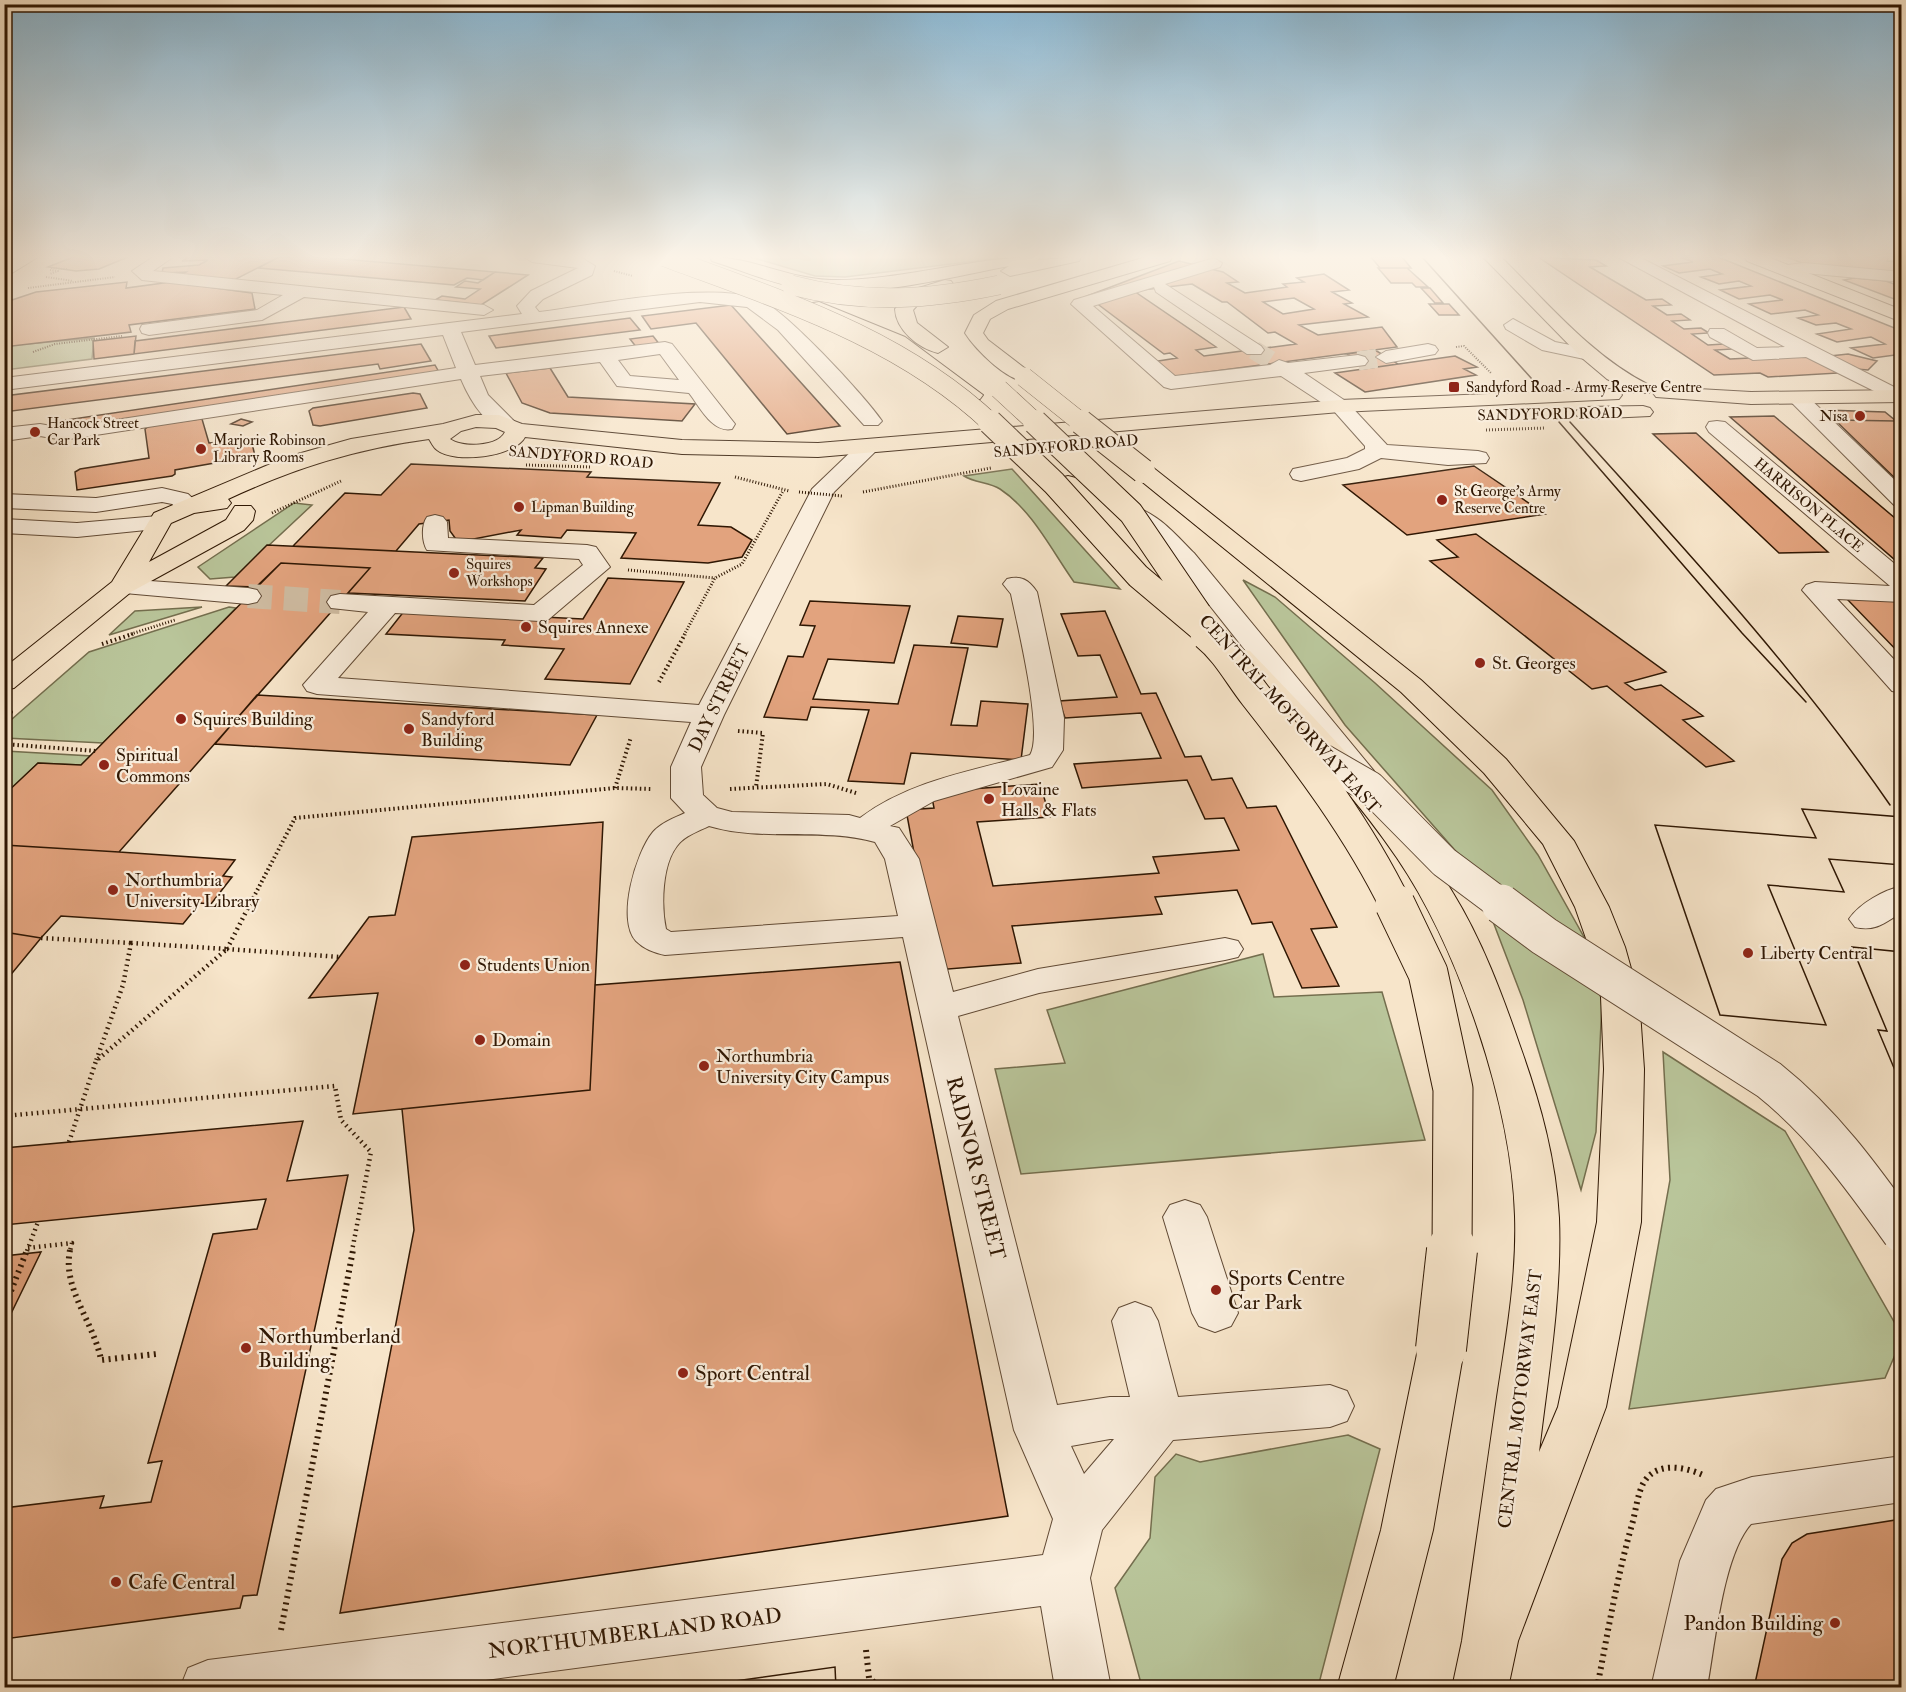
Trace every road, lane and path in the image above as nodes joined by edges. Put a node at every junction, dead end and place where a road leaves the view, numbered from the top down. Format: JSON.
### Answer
{"nodes":[{"id":1,"x":122,"y":336,"type":"edge"},
{"id":2,"x":379,"y":336,"type":"edge"},
{"id":3,"x":453,"y":336,"type":"edge"},
{"id":4,"x":794,"y":336,"type":"edge"},
{"id":5,"x":863,"y":336,"type":"edge"},
{"id":6,"x":886,"y":336,"type":"edge"},
{"id":7,"x":923,"y":336,"type":"edge"},
{"id":8,"x":976,"y":336,"type":"edge"},
{"id":9,"x":1117,"y":336,"type":"edge"},
{"id":10,"x":1233,"y":336,"type":"edge"},
{"id":11,"x":1527,"y":336,"type":"edge"},
{"id":12,"x":1571,"y":336,"type":"edge"},
{"id":13,"x":1723,"y":336,"type":"edge"},
{"id":14,"x":1781,"y":336,"type":"edge"},
{"id":15,"x":1254,"y":350,"type":"tunnel mouth"},
{"id":16,"x":1428,"y":350,"type":"joint"},
{"id":17,"x":1810,"y":351,"type":"junction"},
{"id":18,"x":27,"y":354,"type":"dead end"},
{"id":19,"x":1589,"y":354,"type":"junction"},
{"id":20,"x":605,"y":355,"type":"junction"},
{"id":21,"x":1386,"y":357,"type":"tunnel mouth"},
{"id":22,"x":955,"y":359,"type":"dead end"},
{"id":23,"x":1358,"y":361,"type":"tunnel mouth"},
{"id":24,"x":1281,"y":367,"type":"junction"},
{"id":25,"x":468,"y":372,"type":"junction"},
{"id":26,"x":1493,"y":375,"type":"dead end"},
{"id":27,"x":4,"y":384,"type":"edge"},
{"id":28,"x":695,"y":387,"type":"junction"},
{"id":29,"x":985,"y":387,"type":"junction"},
{"id":30,"x":1614,"y":388,"type":"junction"},
{"id":31,"x":1901,"y":397,"type":"edge"},
{"id":32,"x":479,"y":398,"type":"junction"},
{"id":33,"x":1798,"y":398,"type":"junction"},
{"id":34,"x":1670,"y":400,"type":"junction"},
{"id":35,"x":1643,"y":412,"type":"junction"},
{"id":36,"x":1347,"y":413,"type":"junction"},
{"id":37,"x":871,"y":421,"type":"dead end"},
{"id":38,"x":723,"y":424,"type":"dead end"},
{"id":39,"x":511,"y":427,"type":"junction"},
{"id":40,"x":1717,"y":427,"type":"dead end"},
{"id":41,"x":4,"y":435,"type":"edge"},
{"id":42,"x":451,"y":435,"type":"junction"},
{"id":43,"x":869,"y":447,"type":"junction"},
{"id":44,"x":488,"y":449,"type":"junction"},
{"id":45,"x":1376,"y":451,"type":"junction"},
{"id":46,"x":1478,"y":458,"type":"dead end"},
{"id":47,"x":519,"y":465,"type":"dead end"},
{"id":48,"x":849,"y":465,"type":"junction"},
{"id":49,"x":993,"y":467,"type":"dead end"},
{"id":50,"x":597,"y":468,"type":"dead end"},
{"id":51,"x":1301,"y":474,"type":"dead end"},
{"id":52,"x":734,"y":477,"type":"dead end"},
{"id":53,"x":342,"y":480,"type":"dead end"},
{"id":54,"x":297,"y":484,"type":"dead end"},
{"id":55,"x":783,"y":491,"type":"junction"},
{"id":56,"x":854,"y":494,"type":"dead end"},
{"id":57,"x":842,"y":496,"type":"dead end"},
{"id":58,"x":4,"y":501,"type":"edge"},
{"id":59,"x":1902,"y":501,"type":"edge"},
{"id":60,"x":194,"y":505,"type":"junction"},
{"id":61,"x":1131,"y":513,"type":"junction"},
{"id":62,"x":249,"y":515,"type":"junction"},
{"id":63,"x":435,"y":522,"type":"dead end"},
{"id":64,"x":4,"y":526,"type":"edge"},
{"id":65,"x":158,"y":526,"type":"junction"},
{"id":66,"x":597,"y":567,"type":"junction"},
{"id":67,"x":715,"y":578,"type":"junction"},
{"id":68,"x":1902,"y":583,"type":"edge"},
{"id":69,"x":1016,"y":585,"type":"dead end"},
{"id":70,"x":122,"y":587,"type":"junction"},
{"id":71,"x":1902,"y":594,"type":"edge"},
{"id":72,"x":248,"y":596,"type":"tunnel mouth"},
{"id":73,"x":340,"y":602,"type":"tunnel mouth"},
{"id":74,"x":388,"y":605,"type":"junction"},
{"id":75,"x":184,"y":617,"type":"dead end"},
{"id":76,"x":98,"y":645,"type":"dead end"},
{"id":77,"x":1224,"y":649,"type":"junction"},
{"id":78,"x":4,"y":682,"type":"edge"},
{"id":79,"x":1902,"y":685,"type":"edge"},
{"id":80,"x":19,"y":705,"type":"dead end"},
{"id":81,"x":644,"y":710,"type":"junction"},
{"id":82,"x":4,"y":711,"type":"edge"},
{"id":83,"x":11,"y":712,"type":"junction"},
{"id":84,"x":709,"y":715,"type":"junction"},
{"id":85,"x":4,"y":718,"type":"edge"},
{"id":86,"x":1292,"y":742,"type":"junction"},
{"id":87,"x":4,"y":744,"type":"edge"},
{"id":88,"x":96,"y":751,"type":"dead end"},
{"id":89,"x":1370,"y":787,"type":"junction"},
{"id":90,"x":615,"y":788,"type":"junction"},
{"id":91,"x":696,"y":803,"type":"junction"},
{"id":92,"x":877,"y":821,"type":"junction"},
{"id":93,"x":1902,"y":896,"type":"edge"},
{"id":94,"x":1867,"y":919,"type":"dead end"},
{"id":95,"x":919,"y":925,"type":"junction"},
{"id":96,"x":42,"y":938,"type":"dead end"},
{"id":97,"x":131,"y":943,"type":"junction"},
{"id":98,"x":1225,"y":949,"type":"dead end"},
{"id":99,"x":226,"y":951,"type":"junction"},
{"id":100,"x":340,"y":957,"type":"dead end"},
{"id":101,"x":937,"y":1009,"type":"junction"},
{"id":102,"x":96,"y":1061,"type":"junction"},
{"id":103,"x":82,"y":1109,"type":"junction"},
{"id":104,"x":4,"y":1116,"type":"edge"},
{"id":105,"x":69,"y":1142,"type":"dead end"},
{"id":106,"x":1185,"y":1216,"type":"dead end"},
{"id":107,"x":38,"y":1222,"type":"dead end"},
{"id":108,"x":1902,"y":1233,"type":"edge"},
{"id":109,"x":28,"y":1248,"type":"junction"},
{"id":110,"x":16,"y":1279,"type":"junction"},
{"id":111,"x":4,"y":1280,"type":"edge"},
{"id":112,"x":4,"y":1309,"type":"edge"},
{"id":113,"x":1215,"y":1313,"type":"dead end"},
{"id":114,"x":1135,"y":1321,"type":"dead end"},
{"id":115,"x":157,"y":1354,"type":"dead end"},
{"id":116,"x":1329,"y":1406,"type":"dead end"},
{"id":117,"x":1160,"y":1420,"type":"junction"},
{"id":118,"x":1039,"y":1430,"type":"junction"},
{"id":119,"x":1902,"y":1479,"type":"edge"},
{"id":120,"x":1736,"y":1505,"type":"junction"},
{"id":121,"x":1079,"y":1519,"type":"junction"},
{"id":122,"x":1063,"y":1578,"type":"junction"},
{"id":123,"x":1485,"y":1664,"type":"edge"},
{"id":124,"x":271,"y":1680,"type":"junction"},
{"id":125,"x":208,"y":1688,"type":"edge"},
{"id":126,"x":1083,"y":1688,"type":"edge"},
{"id":127,"x":1365,"y":1688,"type":"edge"},
{"id":128,"x":1597,"y":1688,"type":"edge"},
{"id":129,"x":1678,"y":1688,"type":"edge"}],
"edges":[{"from":1,"to":18,"type":"path"},
{"from":2,"to":27,"type":"street"},
{"from":3,"to":25,"type":"street"},
{"from":4,"to":37,"type":"street"},
{"from":5,"to":77,"type":"main road","name":"CENTRAL MOTORWAY EAST","bridge":true},
{"from":6,"to":29,"type":"main road","name":"CENTRAL MOTORWAY EAST"},
{"from":7,"to":22,"type":"main road"},
{"from":8,"to":123,"type":"main road","bridge":true},
{"from":9,"to":24,"type":"street"},
{"from":10,"to":15,"type":"street"},
{"from":11,"to":19,"type":"street"},
{"from":12,"to":19,"type":"main road"},
{"from":13,"to":17,"type":"street"},
{"from":14,"to":17,"type":"street"},
{"from":16,"to":21,"type":"street"},
{"from":16,"to":26,"type":"path"},
{"from":17,"to":31,"type":"street"},
{"from":19,"to":30,"type":"main road"},
{"from":20,"to":25,"type":"street"},
{"from":20,"to":28,"type":"street"},
{"from":20,"to":28,"type":"street"},
{"from":23,"to":24,"type":"street"},
{"from":24,"to":36,"type":"street"},
{"from":25,"to":32,"type":"street"},
{"from":25,"to":41,"type":"street"},
{"from":28,"to":38,"type":"street"},
{"from":29,"to":61,"type":"main road","bridge":true},
{"from":29,"to":123,"type":"main road","name":"CENTRAL MOTORWAY EAST"},
{"from":30,"to":34,"type":"main road","name":"SANDYFORD ROAD"},
{"from":30,"to":35,"type":"main road"},
{"from":30,"to":36,"type":"main road","name":"SANDYFORD ROAD"},
{"from":31,"to":33,"type":"main road"},
{"from":32,"to":39,"type":"street"},
{"from":32,"to":42,"type":"street"},
{"from":33,"to":34,"type":"main road"},
{"from":33,"to":59,"type":"street"},
{"from":34,"to":35,"type":"main road","name":"SANDYFORD ROAD"},
{"from":35,"to":36,"type":"main road","name":"SANDYFORD ROAD"},
{"from":36,"to":43,"type":"main road","name":"SANDYFORD ROAD"},
{"from":36,"to":45,"type":"street"},
{"from":36,"to":48,"type":"main road","name":"SANDYFORD ROAD"},
{"from":39,"to":42,"type":"main road","name":"SANDYFORD ROAD"},
{"from":39,"to":43,"type":"main road","name":"SANDYFORD ROAD"},
{"from":39,"to":44,"type":"main road"},
{"from":40,"to":68,"type":"street","name":"HARRISON PLACE"},
{"from":42,"to":44,"type":"main road","name":"SANDYFORD ROAD"},
{"from":42,"to":54,"type":"main road"},
{"from":42,"to":60,"type":"main road"},
{"from":43,"to":48,"type":"street","name":"DAY STREET"},
{"from":44,"to":48,"type":"main road","name":"SANDYFORD ROAD"},
{"from":45,"to":46,"type":"street"},
{"from":45,"to":51,"type":"street"},
{"from":47,"to":50,"type":"path"},
{"from":48,"to":84,"type":"street","name":"DAY STREET"},
{"from":49,"to":56,"type":"path"},
{"from":52,"to":55,"type":"path"},
{"from":53,"to":62,"type":"path"},
{"from":55,"to":57,"type":"path","bridge":true},
{"from":55,"to":67,"type":"path"},
{"from":58,"to":60,"type":"street"},
{"from":60,"to":62,"type":"main road"},
{"from":60,"to":65,"type":"main road"},
{"from":61,"to":77,"type":"main road","bridge":true},
{"from":61,"to":89,"type":"street","bridge":true},
{"from":62,"to":65,"type":"main road"},
{"from":62,"to":70,"type":"main road"},
{"from":63,"to":66,"type":"street"},
{"from":64,"to":65,"type":"street"},
{"from":65,"to":70,"type":"main road"},
{"from":66,"to":67,"type":"path"},
{"from":66,"to":74,"type":"street"},
{"from":67,"to":81,"type":"path"},
{"from":69,"to":92,"type":"street"},
{"from":70,"to":72,"type":"street"},
{"from":70,"to":78,"type":"main road"},
{"from":71,"to":79,"type":"street"},
{"from":73,"to":74,"type":"street"},
{"from":74,"to":81,"type":"street"},
{"from":75,"to":76,"type":"path"},
{"from":77,"to":86,"type":"main road","name":"CENTRAL MOTORWAY EAST","bridge":true},
{"from":80,"to":83,"type":"path"},
{"from":81,"to":84,"type":"street"},
{"from":81,"to":90,"type":"path"},
{"from":82,"to":83,"type":"path"},
{"from":83,"to":85,"type":"path"},
{"from":84,"to":91,"type":"street","name":"DAY STREET"},
{"from":86,"to":89,"type":"street","bridge":true},
{"from":86,"to":127,"type":"main road","name":"CENTRAL MOTORWAY EAST","bridge":true},
{"from":87,"to":88,"type":"path"},
{"from":89,"to":108,"type":"street","bridge":true},
{"from":90,"to":91,"type":"path"},
{"from":90,"to":99,"type":"path"},
{"from":91,"to":92,"type":"street"},
{"from":91,"to":92,"type":"path"},
{"from":91,"to":95,"type":"street"},
{"from":92,"to":95,"type":"street","name":"RADNOR STREET"},
{"from":93,"to":94,"type":"street"},
{"from":95,"to":101,"type":"street","name":"RADNOR STREET"},
{"from":96,"to":97,"type":"path"},
{"from":97,"to":99,"type":"path"},
{"from":97,"to":102,"type":"path"},
{"from":98,"to":101,"type":"street"},
{"from":99,"to":100,"type":"path"},
{"from":99,"to":102,"type":"path"},
{"from":101,"to":118,"type":"street","name":"RADNOR STREET"},
{"from":102,"to":103,"type":"path"},
{"from":103,"to":104,"type":"path"},
{"from":103,"to":105,"type":"path"},
{"from":103,"to":124,"type":"path"},
{"from":106,"to":113,"type":"street"},
{"from":107,"to":109,"type":"path"},
{"from":109,"to":110,"type":"path"},
{"from":109,"to":115,"type":"path"},
{"from":110,"to":111,"type":"path"},
{"from":110,"to":112,"type":"path"},
{"from":114,"to":117,"type":"street"},
{"from":116,"to":117,"type":"street"},
{"from":117,"to":118,"type":"street"},
{"from":117,"to":121,"type":"street"},
{"from":118,"to":121,"type":"street","name":"RADNOR STREET"},
{"from":119,"to":120,"type":"street"},
{"from":120,"to":128,"type":"path"},
{"from":120,"to":129,"type":"street"},
{"from":121,"to":122,"type":"street"},
{"from":122,"to":124,"type":"street","name":"NORTHUMBERLAND ROAD"},
{"from":122,"to":126,"type":"street"},
{"from":124,"to":125,"type":"street","name":"NORTHUMBERLAND ROAD"}]}
